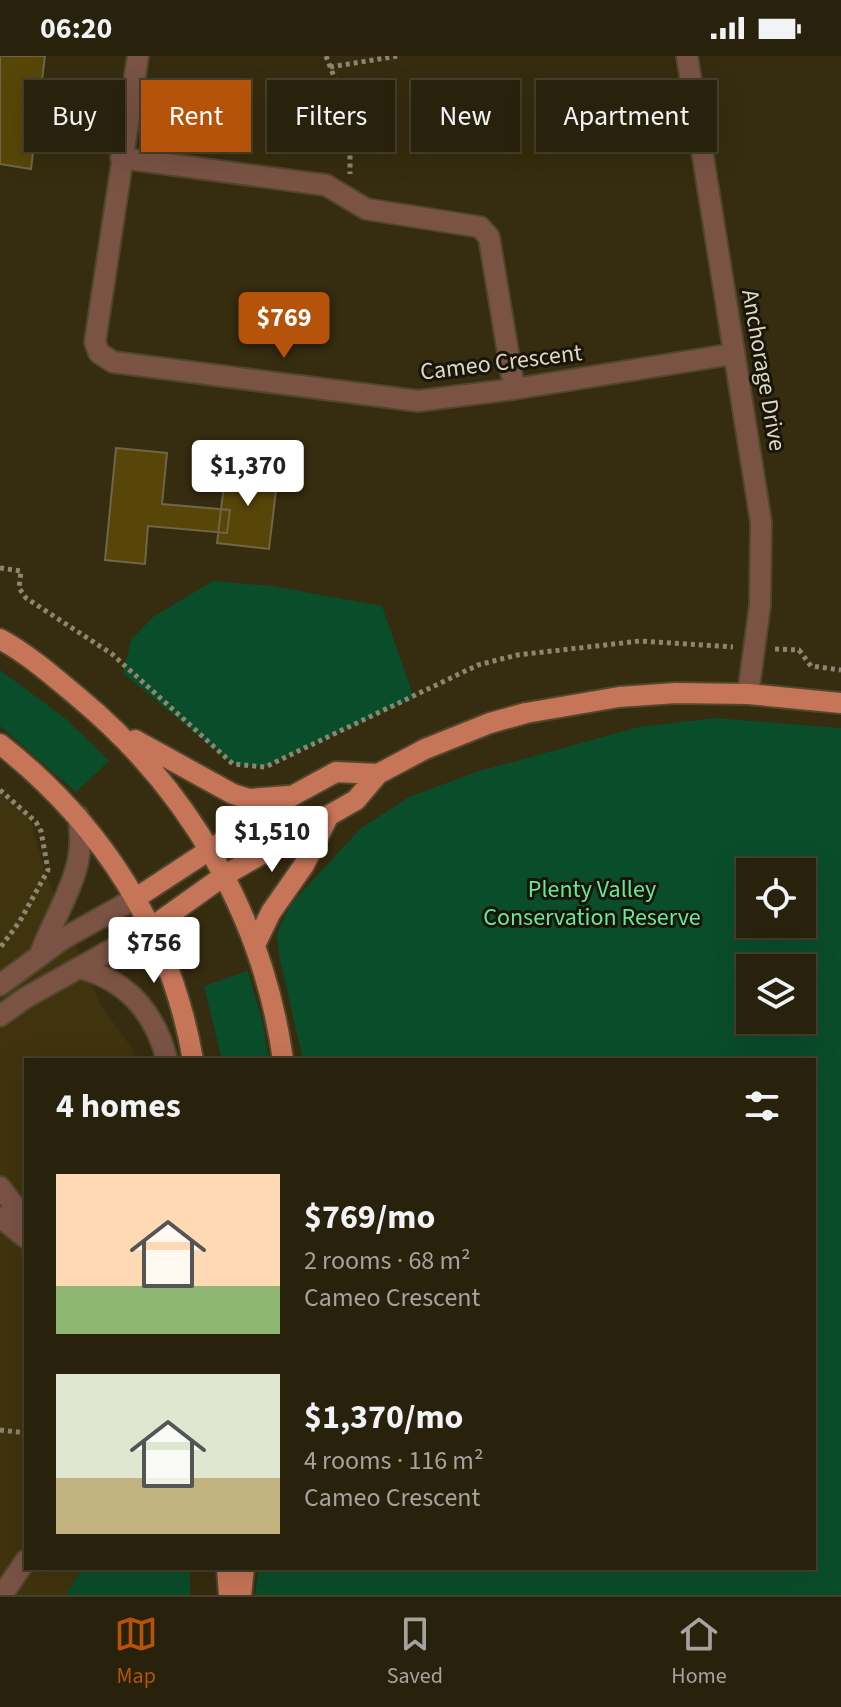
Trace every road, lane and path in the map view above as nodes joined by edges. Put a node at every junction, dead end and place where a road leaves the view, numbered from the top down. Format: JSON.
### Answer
{"nodes":[{"id":1,"x":138,"y":56,"type":"edge"},
{"id":2,"x":326,"y":56,"type":"edge"},
{"id":3,"x":398,"y":56,"type":"edge"},
{"id":4,"x":687,"y":56,"type":"edge"},
{"id":5,"x":330,"y":67,"type":"junction"},
{"id":6,"x":121,"y":158,"type":"junction"},
{"id":7,"x":350,"y":200,"type":"junction"},
{"id":8,"x":733,"y":354,"type":"junction"},
{"id":9,"x":514,"y":389,"type":"junction"},
{"id":10,"x":0,"y":568,"type":"edge"},
{"id":11,"x":0,"y":639,"type":"edge"},
{"id":12,"x":753,"y":648,"type":"junction"},
{"id":13,"x":841,"y":670,"type":"edge"},
{"id":14,"x":748,"y":694,"type":"junction"},
{"id":15,"x":841,"y":703,"type":"edge"},
{"id":16,"x":118,"y":730,"type":"junction"},
{"id":17,"x":0,"y":744,"type":"edge"},
{"id":18,"x":378,"y":774,"type":"junction"},
{"id":19,"x":0,"y":790,"type":"edge"},
{"id":20,"x":292,"y":796,"type":"junction"},
{"id":21,"x":78,"y":816,"type":"junction"},
{"id":22,"x":327,"y":819,"type":"junction"},
{"id":23,"x":210,"y":848,"type":"junction"},
{"id":24,"x":225,"y":875,"type":"junction"},
{"id":25,"x":136,"y":898,"type":"junction"},
{"id":26,"x":152,"y":927,"type":"junction"},
{"id":27,"x":255,"y":945,"type":"junction"},
{"id":28,"x":0,"y":948,"type":"edge"},
{"id":29,"x":41,"y":952,"type":"junction"},
{"id":30,"x":80,"y":968,"type":"junction"},
{"id":31,"x":0,"y":985,"type":"edge"},
{"id":32,"x":0,"y":1016,"type":"edge"},
{"id":33,"x":166,"y":1058,"type":"edge"},
{"id":34,"x":192,"y":1058,"type":"edge"},
{"id":35,"x":283,"y":1058,"type":"edge"},
{"id":36,"x":0,"y":1187,"type":"edge"},
{"id":37,"x":0,"y":1217,"type":"edge"},
{"id":38,"x":24,"y":1218,"type":"edge"},
{"id":39,"x":24,"y":1236,"type":"edge"},
{"id":40,"x":0,"y":1430,"type":"edge"},
{"id":41,"x":24,"y":1433,"type":"edge"},
{"id":42,"x":24,"y":1563,"type":"edge"},
{"id":43,"x":227,"y":1570,"type":"edge"},
{"id":44,"x":244,"y":1570,"type":"edge"},
{"id":45,"x":2,"y":1595,"type":"edge"},
{"id":46,"x":229,"y":1595,"type":"edge"},
{"id":47,"x":241,"y":1595,"type":"edge"}],
"edges":[{"from":1,"to":6,"type":"street","name":"Cameo Crescent"},
{"from":2,"to":5,"type":"path"},
{"from":3,"to":5,"type":"path"},
{"from":4,"to":8,"type":"street","name":"Anchorage Drive"},
{"from":5,"to":7,"type":"path"},
{"from":6,"to":7,"type":"street"},
{"from":6,"to":9,"type":"street","name":"Cameo Crescent"},
{"from":7,"to":9,"type":"street"},
{"from":8,"to":9,"type":"street","name":"Cameo Crescent"},
{"from":8,"to":12,"type":"street","name":"Anchorage Drive"},
{"from":10,"to":12,"type":"path"},
{"from":11,"to":16,"type":"main road"},
{"from":12,"to":13,"type":"path"},
{"from":12,"to":14,"type":"street","name":"Anchorage Drive"},
{"from":14,"to":15,"type":"main road"},
{"from":14,"to":18,"type":"main road"},
{"from":16,"to":20,"type":"main road"},
{"from":16,"to":23,"type":"main road"},
{"from":17,"to":21,"type":"main road"},
{"from":18,"to":20,"type":"main road"},
{"from":18,"to":22,"type":"main road"},
{"from":19,"to":28,"type":"path"},
{"from":20,"to":23,"type":"main road"},
{"from":21,"to":25,"type":"main road"},
{"from":21,"to":29,"type":"street"},
{"from":22,"to":24,"type":"main road"},
{"from":22,"to":27,"type":"main road"},
{"from":23,"to":24,"type":"main road"},
{"from":23,"to":25,"type":"main road"},
{"from":24,"to":26,"type":"main road"},
{"from":24,"to":27,"type":"main road"},
{"from":25,"to":26,"type":"main road"},
{"from":25,"to":29,"type":"street"},
{"from":26,"to":30,"type":"street"},
{"from":26,"to":34,"type":"main road"},
{"from":27,"to":35,"type":"main road"},
{"from":29,"to":31,"type":"street"},
{"from":30,"to":32,"type":"street"},
{"from":30,"to":33,"type":"street"},
{"from":36,"to":38,"type":"street"},
{"from":37,"to":39,"type":"street"},
{"from":40,"to":41,"type":"path"},
{"from":42,"to":45,"type":"street"},
{"from":43,"to":46,"type":"main road"},
{"from":44,"to":47,"type":"main road"}]}
